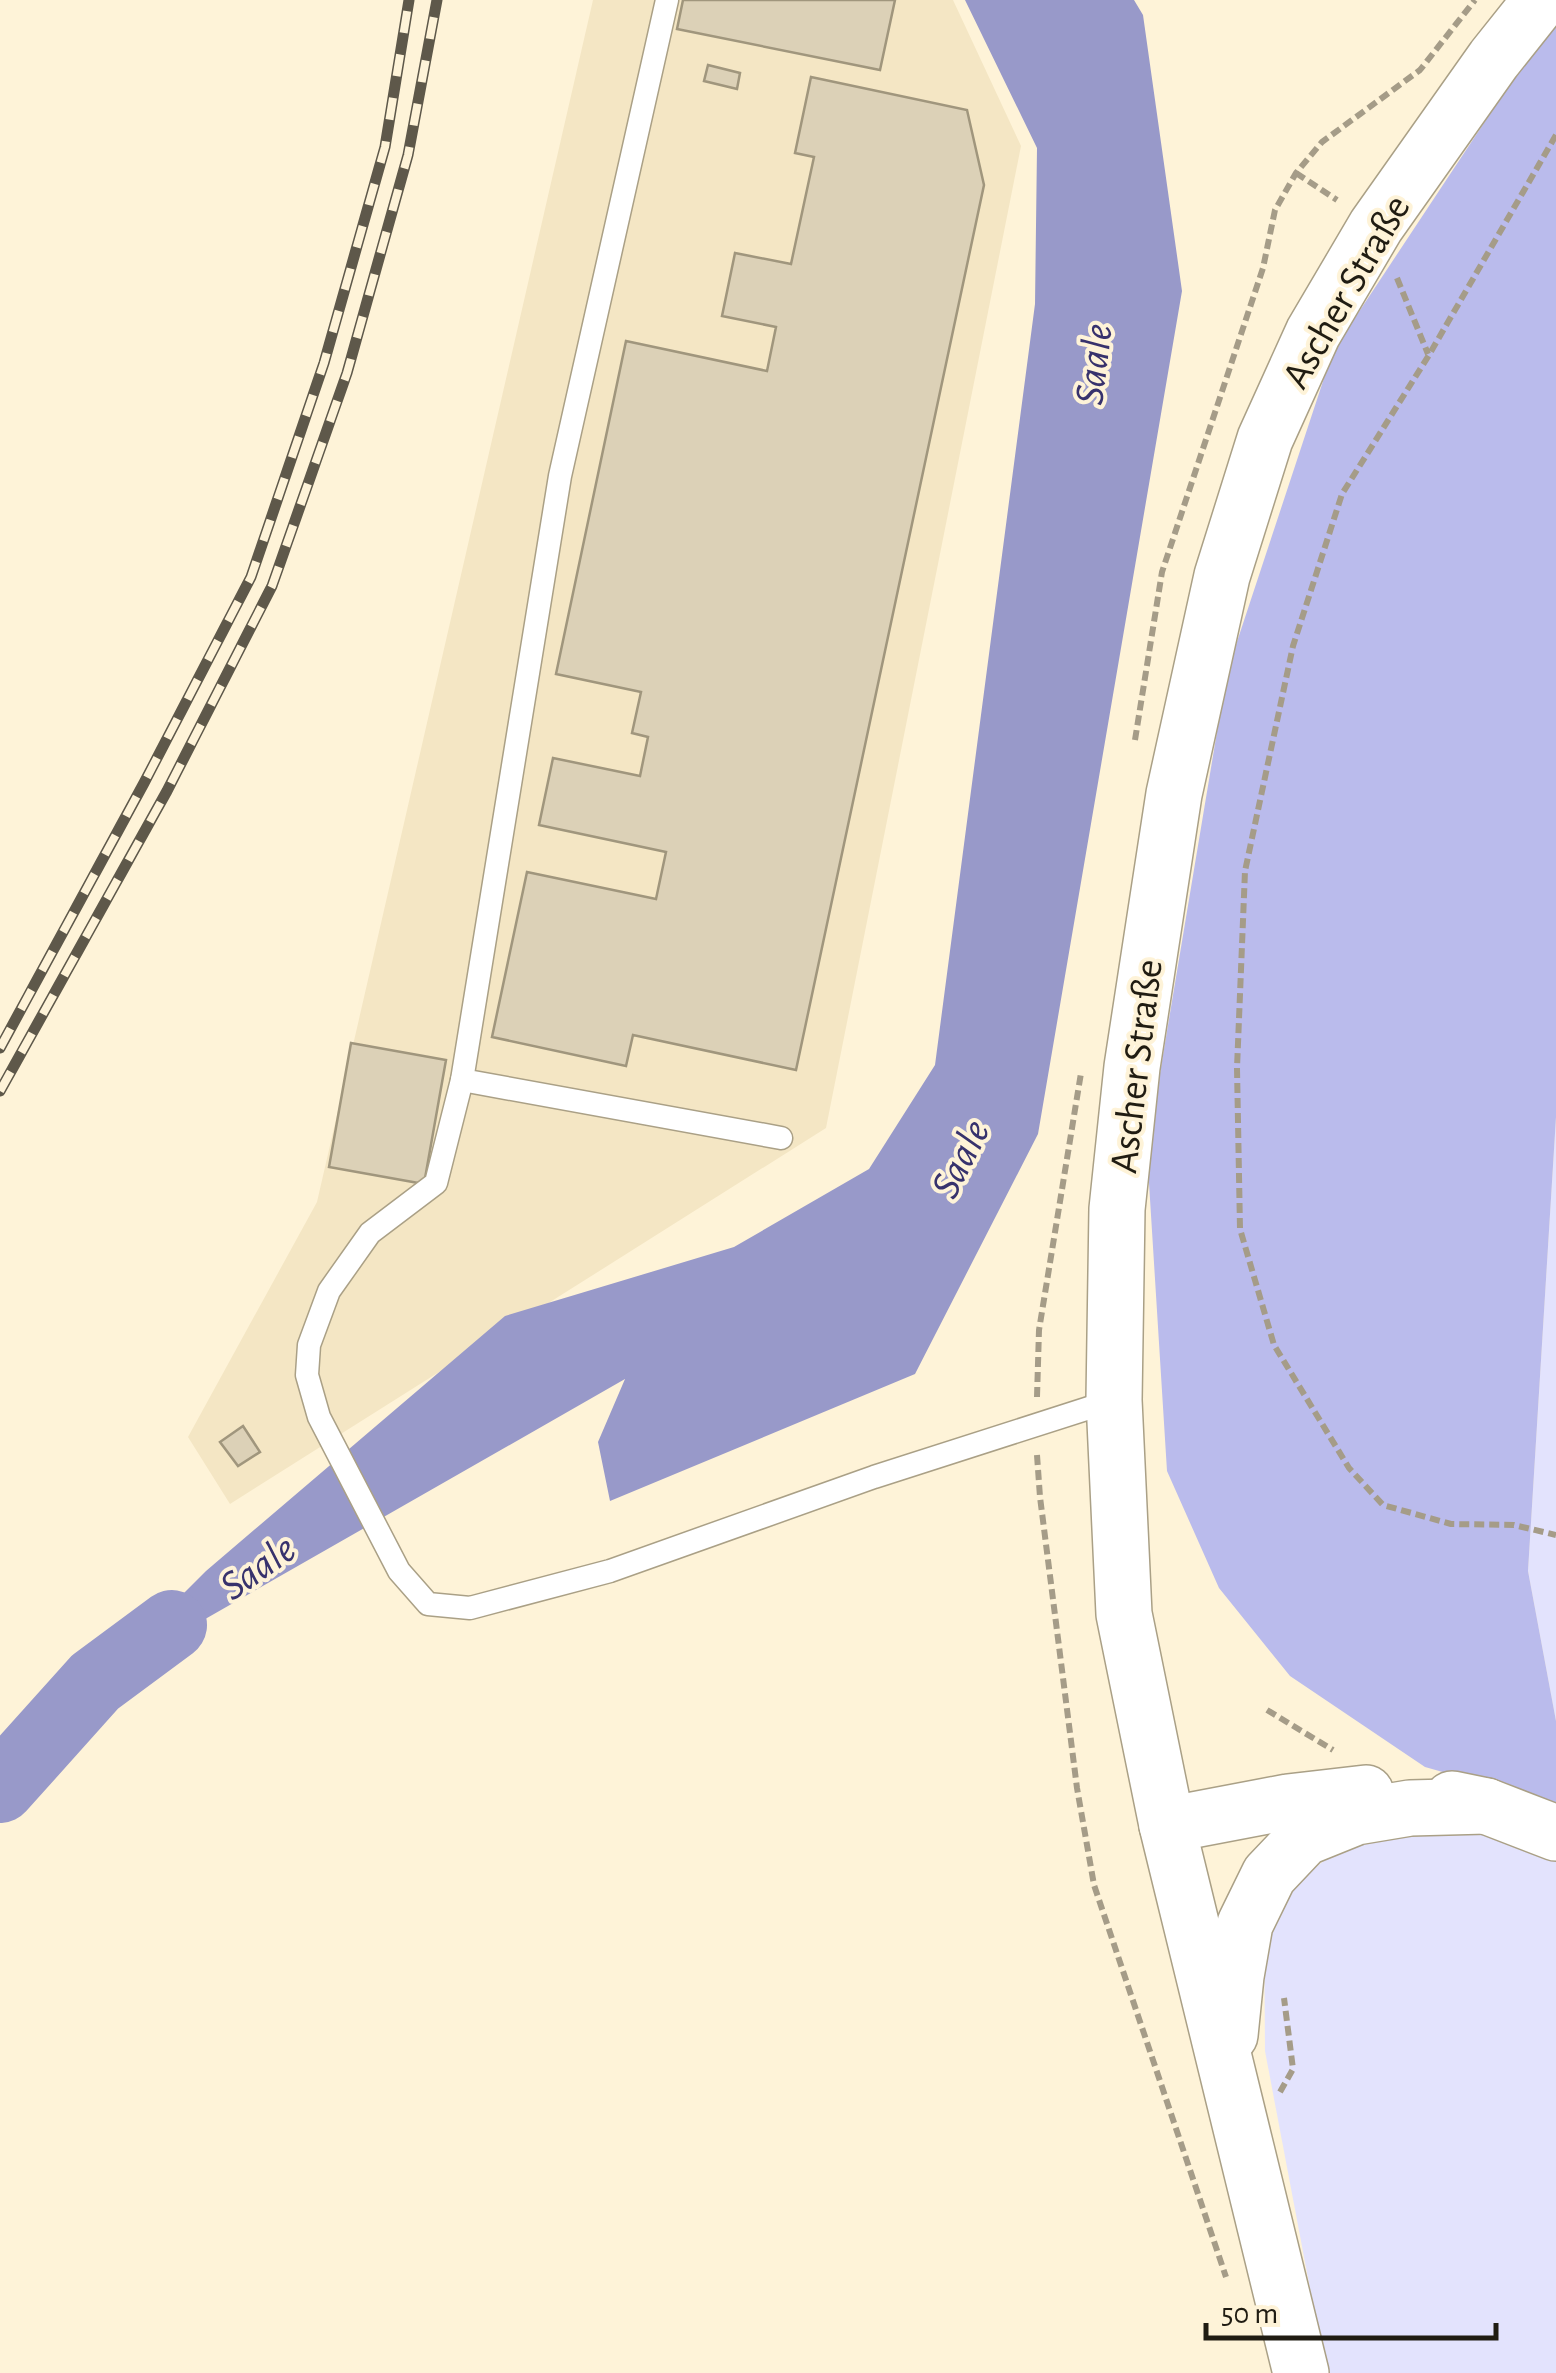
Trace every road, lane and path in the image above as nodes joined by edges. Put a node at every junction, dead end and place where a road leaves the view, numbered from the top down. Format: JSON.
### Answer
{"nodes":[{"id":1,"x":667,"y":0,"type":"edge"},
{"id":2,"x":1541,"y":0,"type":"edge"},
{"id":3,"x":1556,"y":136,"type":"edge"},
{"id":4,"x":1376,"y":226,"type":"junction"},
{"id":5,"x":1428,"y":355,"type":"junction"},
{"id":6,"x":462,"y":1080,"type":"junction"},
{"id":7,"x":781,"y":1138,"type":"dead end"},
{"id":8,"x":1114,"y":1400,"type":"junction"},
{"id":9,"x":1556,"y":1535,"type":"edge"},
{"id":10,"x":1486,"y":1806,"type":"junction"},
{"id":11,"x":1167,"y":1824,"type":"junction"},
{"id":12,"x":1556,"y":1833,"type":"edge"},
{"id":13,"x":1283,"y":1992,"type":"dead end"},
{"id":14,"x":1226,"y":2073,"type":"junction"},
{"id":15,"x":1240,"y":2127,"type":"junction"},
{"id":16,"x":1226,"y":2279,"type":"dead end"},
{"id":17,"x":1301,"y":2373,"type":"edge"}],
"edges":[{"from":1,"to":6,"type":"lane"},
{"from":2,"to":4,"type":"street","name":"Ascher Straße"},
{"from":3,"to":5,"type":"path"},
{"from":4,"to":5,"type":"path"},
{"from":4,"to":8,"type":"street","name":"Ascher Straße"},
{"from":5,"to":9,"type":"path"},
{"from":6,"to":7,"type":"lane"},
{"from":6,"to":8,"type":"lane"},
{"from":8,"to":11,"type":"street","name":"Ascher Straße"},
{"from":10,"to":11,"type":"street"},
{"from":10,"to":12,"type":"street"},
{"from":10,"to":14,"type":"street"},
{"from":11,"to":14,"type":"street","name":"Ascher Straße"},
{"from":13,"to":15,"type":"path"},
{"from":14,"to":15,"type":"street","name":"Ascher Straße"},
{"from":15,"to":16,"type":"path"},
{"from":15,"to":17,"type":"street","name":"Ascher Straße"}]}
